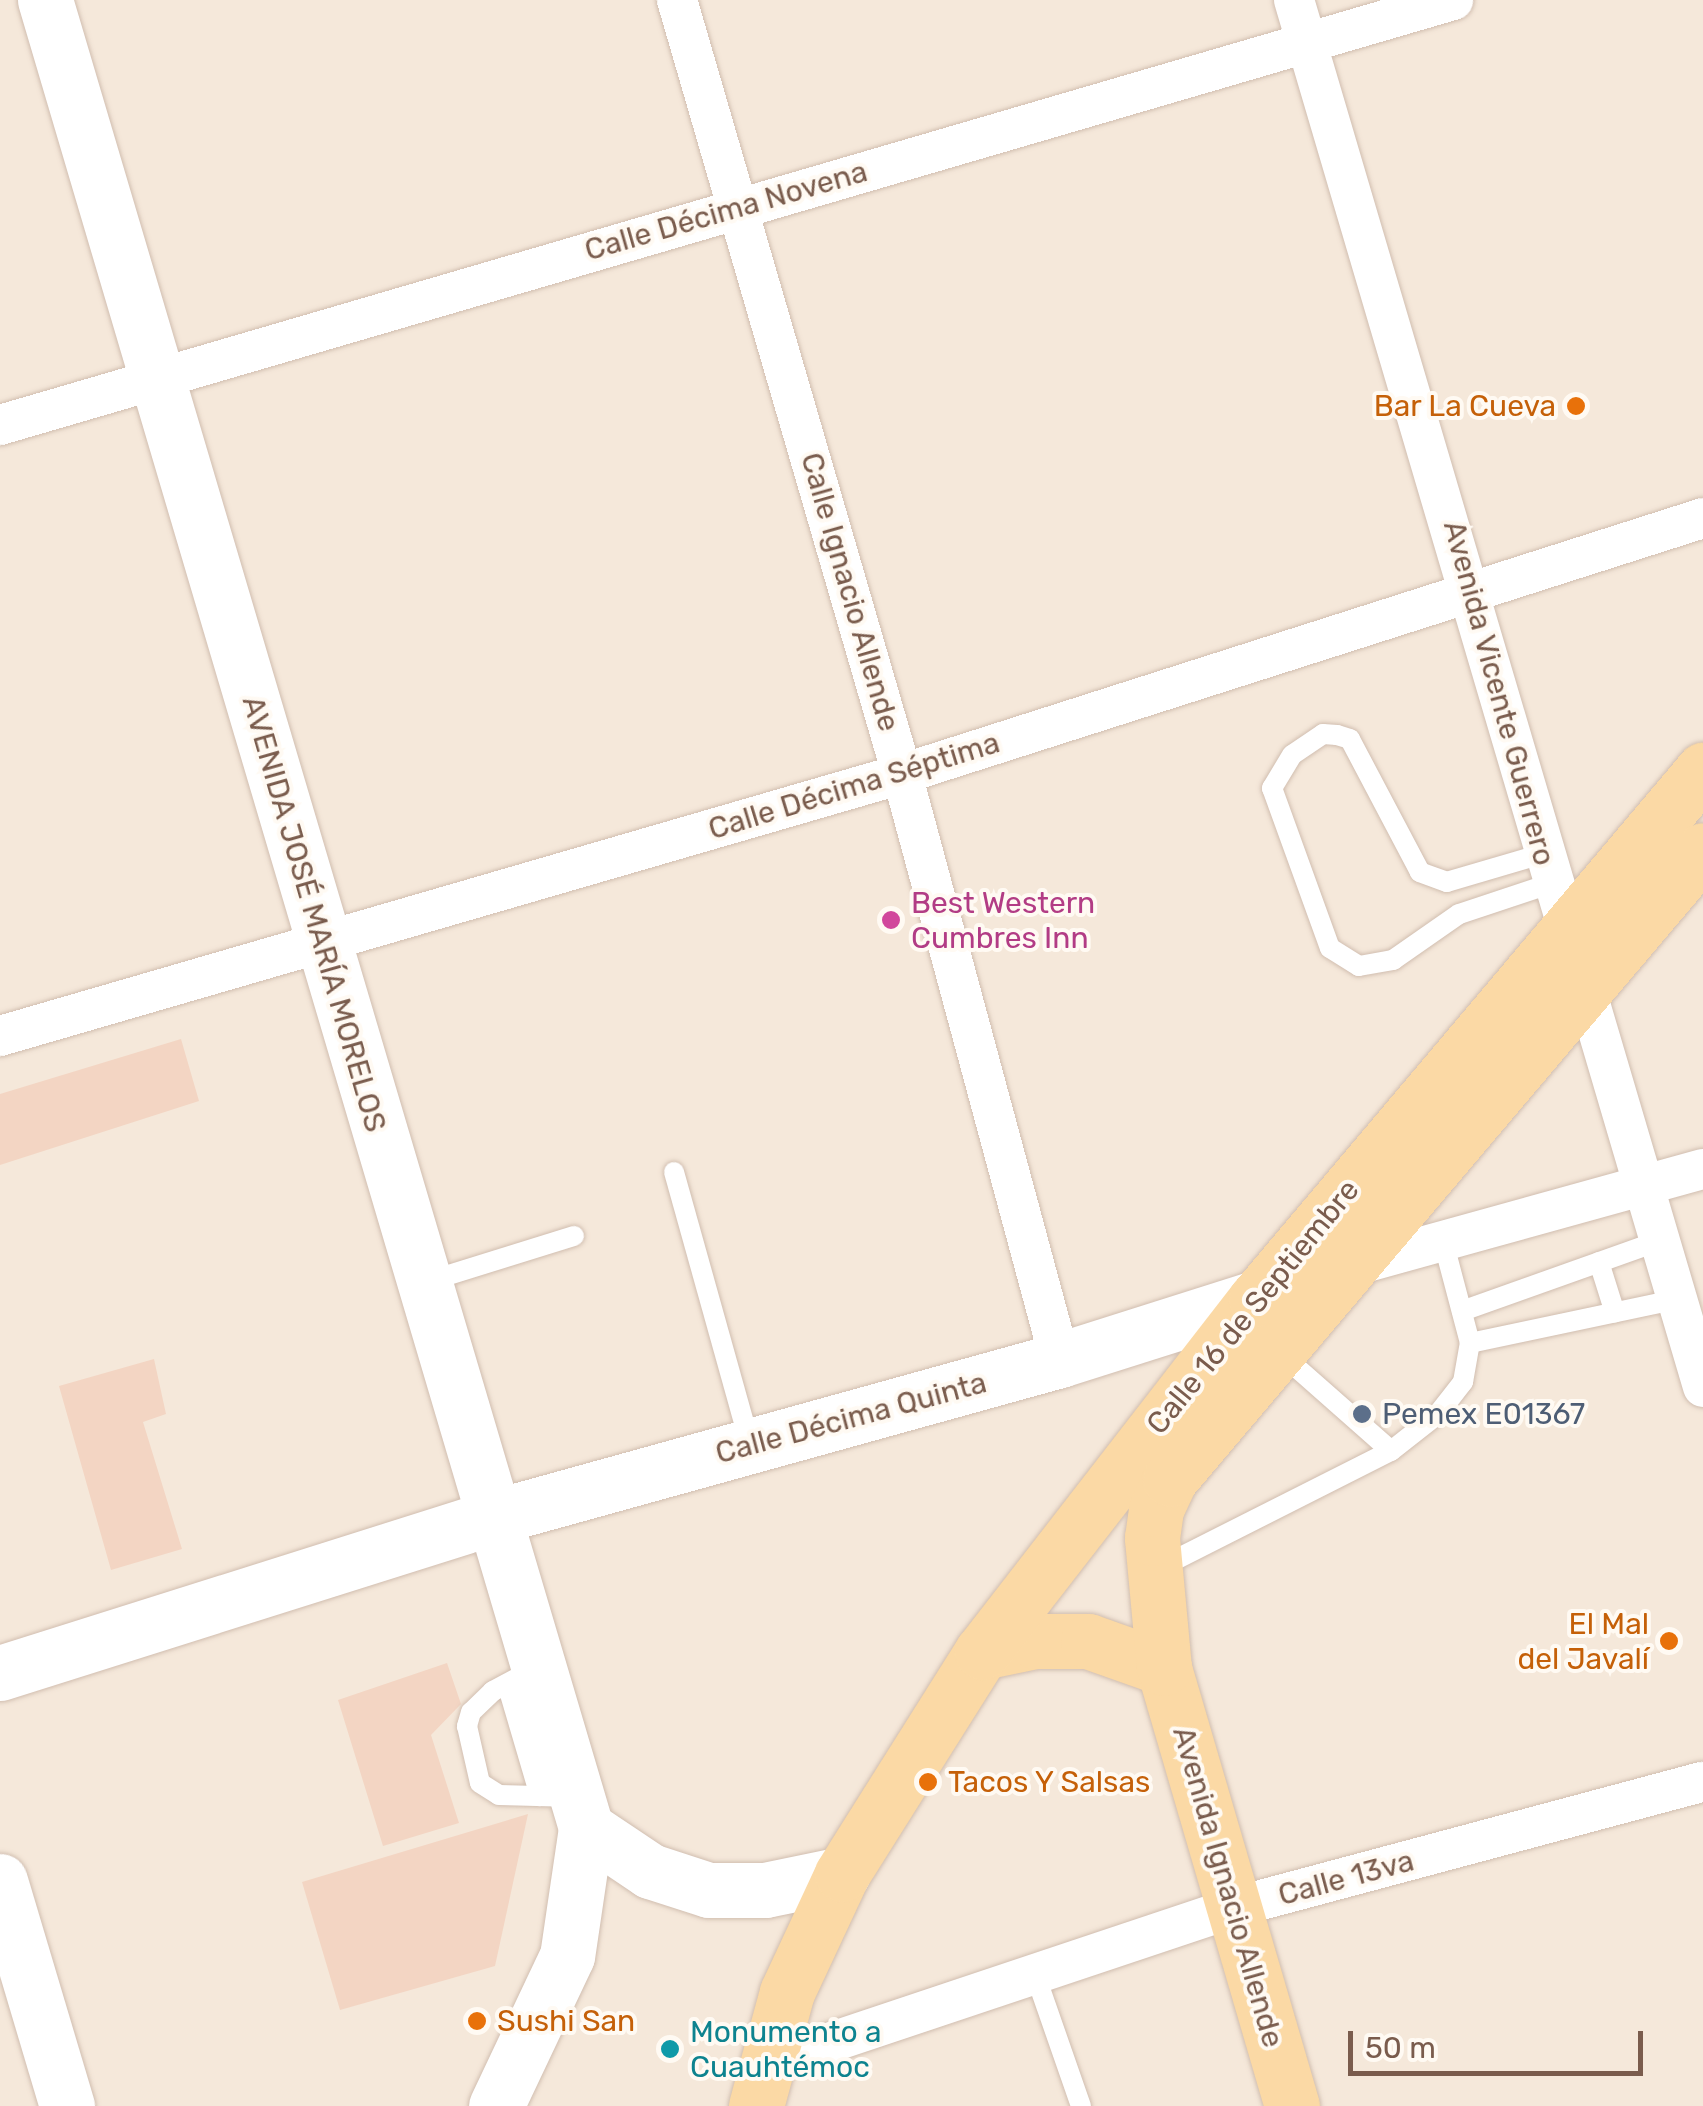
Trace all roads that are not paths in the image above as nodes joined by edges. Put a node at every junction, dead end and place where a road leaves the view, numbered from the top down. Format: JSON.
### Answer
{"nodes":[{"id":1,"x":45,"y":0,"type":"edge"},
{"id":2,"x":677,"y":0,"type":"edge"},
{"id":3,"x":1294,"y":0,"type":"edge"},
{"id":4,"x":1453,"y":0,"type":"edge"},
{"id":5,"x":1308,"y":45,"type":"junction"},
{"id":6,"x":738,"y":206,"type":"junction"},
{"id":7,"x":156,"y":376,"type":"junction"},
{"id":8,"x":0,"y":424,"type":"edge"},
{"id":9,"x":1703,"y":518,"type":"edge"},
{"id":10,"x":1474,"y":594,"type":"junction"},
{"id":11,"x":1703,"y":770,"type":"edge"},
{"id":12,"x":902,"y":774,"type":"junction"},
{"id":13,"x":1703,"y":850,"type":"edge"},
{"id":14,"x":1447,"y":882,"type":"junction"},
{"id":15,"x":1554,"y":889,"type":"junction"},
{"id":16,"x":1459,"y":914,"type":"junction"},
{"id":17,"x":321,"y":942,"type":"junction"},
{"id":18,"x":1586,"y":986,"type":"junction"},
{"id":19,"x":0,"y":1036,"type":"edge"},
{"id":20,"x":1703,"y":1169,"type":"edge"},
{"id":21,"x":674,"y":1172,"type":"dead end"},
{"id":22,"x":1646,"y":1186,"type":"junction"},
{"id":23,"x":574,"y":1236,"type":"dead end"},
{"id":24,"x":1661,"y":1240,"type":"junction"},
{"id":25,"x":1443,"y":1241,"type":"junction"},
{"id":26,"x":1599,"y":1262,"type":"junction"},
{"id":27,"x":1349,"y":1267,"type":"junction"},
{"id":28,"x":424,"y":1283,"type":"junction"},
{"id":29,"x":1256,"y":1298,"type":"junction"},
{"id":30,"x":1678,"y":1299,"type":"junction"},
{"id":31,"x":1462,"y":1311,"type":"junction"},
{"id":32,"x":1614,"y":1312,"type":"junction"},
{"id":33,"x":1470,"y":1344,"type":"junction"},
{"id":34,"x":1278,"y":1351,"type":"junction"},
{"id":35,"x":1060,"y":1360,"type":"junction"},
{"id":36,"x":1703,"y":1387,"type":"edge"},
{"id":37,"x":750,"y":1446,"type":"junction"},
{"id":38,"x":1391,"y":1451,"type":"junction"},
{"id":39,"x":494,"y":1516,"type":"junction"},
{"id":40,"x":1155,"y":1570,"type":"junction"},
{"id":41,"x":982,"y":1652,"type":"junction"},
{"id":42,"x":1164,"y":1668,"type":"junction"},
{"id":43,"x":0,"y":1674,"type":"edge"},
{"id":44,"x":523,"y":1676,"type":"junction"},
{"id":45,"x":1703,"y":1782,"type":"edge"},
{"id":46,"x":568,"y":1807,"type":"junction"},
{"id":47,"x":842,"y":1874,"type":"junction"},
{"id":48,"x":0,"y":1881,"type":"edge"},
{"id":49,"x":1235,"y":1907,"type":"junction"},
{"id":50,"x":1035,"y":1974,"type":"junction"},
{"id":51,"x":761,"y":2085,"type":"edge"},
{"id":52,"x":67,"y":2106,"type":"edge"},
{"id":53,"x":496,"y":2106,"type":"edge"},
{"id":54,"x":1081,"y":2106,"type":"edge"},
{"id":55,"x":1292,"y":2106,"type":"edge"}],
"edges":[{"from":1,"to":7,"type":"main road","name":"AVENIDA JOSÉ MARÍA MORELOS"},
{"from":2,"to":6,"type":"street","name":"Calle Ignacio Allende"},
{"from":3,"to":5,"type":"street","name":"Avenida Vicente Guerrero"},
{"from":4,"to":5,"type":"street","name":"Calle Décima Novena"},
{"from":5,"to":6,"type":"street","name":"Calle Décima Novena"},
{"from":5,"to":10,"type":"street","name":"Avenida Vicente Guerrero"},
{"from":6,"to":7,"type":"street","name":"Calle Décima Novena"},
{"from":6,"to":12,"type":"street","name":"Calle Ignacio Allende"},
{"from":7,"to":8,"type":"street","name":"Calle Décima Novena"},
{"from":7,"to":17,"type":"main road","name":"AVENIDA JOSÉ MARÍA MORELOS"},
{"from":9,"to":10,"type":"street","name":"Calle Décima Séptima"},
{"from":10,"to":12,"type":"street","name":"Calle Décima Séptima"},
{"from":10,"to":15,"type":"street","name":"Avenida Vicente Guerrero"},
{"from":11,"to":15,"type":"main road","name":"Calle 16 de Septiembre"},
{"from":12,"to":17,"type":"street","name":"Calle Décima Séptima"},
{"from":12,"to":35,"type":"street","name":"Calle Ignacio Allende"},
{"from":13,"to":18,"type":"main road","name":"Calle 16 de Septiembre"},
{"from":14,"to":15,"type":"lane"},
{"from":14,"to":16,"type":"lane"},
{"from":14,"to":16,"type":"lane"},
{"from":15,"to":16,"type":"lane"},
{"from":15,"to":18,"type":"street","name":"Avenida Vicente Guerrero"},
{"from":15,"to":29,"type":"main road","name":"Calle 16 de Septiembre"},
{"from":17,"to":19,"type":"street","name":"Calle Décima Séptima"},
{"from":17,"to":28,"type":"main road","name":"AVENIDA JOSÉ MARÍA MORELOS"},
{"from":18,"to":22,"type":"street","name":"Avenida Vicente Guerrero"},
{"from":18,"to":27,"type":"main road","name":"Calle 16 de Septiembre"},
{"from":20,"to":22,"type":"street","name":"Calle Décima Quinta"},
{"from":21,"to":37,"type":"lane"},
{"from":22,"to":24,"type":"street","name":"Avenida Vicente Guerrero"},
{"from":22,"to":25,"type":"street","name":"Calle Décima Quinta"},
{"from":23,"to":28,"type":"lane"},
{"from":24,"to":26,"type":"lane"},
{"from":24,"to":30,"type":"street","name":"Avenida Vicente Guerrero"},
{"from":25,"to":27,"type":"street","name":"Calle Décima Quinta"},
{"from":25,"to":31,"type":"lane"},
{"from":26,"to":31,"type":"lane"},
{"from":26,"to":32,"type":"lane"},
{"from":27,"to":29,"type":"main road","name":"Calle Décima Quinta"},
{"from":27,"to":34,"type":"main road","name":"Calle 16 de Septiembre"},
{"from":28,"to":39,"type":"main road","name":"AVENIDA JOSÉ MARÍA MORELOS"},
{"from":29,"to":35,"type":"main road","name":"Calle Décima Quinta"},
{"from":29,"to":41,"type":"main road","name":"Calle 16 de Septiembre"},
{"from":30,"to":32,"type":"lane"},
{"from":30,"to":36,"type":"street","name":"Avenida Vicente Guerrero"},
{"from":31,"to":33,"type":"lane"},
{"from":32,"to":33,"type":"lane"},
{"from":33,"to":38,"type":"lane"},
{"from":34,"to":38,"type":"lane"},
{"from":34,"to":40,"type":"main road","name":"Calle 16 de Septiembre"},
{"from":35,"to":37,"type":"main road","name":"Calle Décima Quinta"},
{"from":37,"to":39,"type":"main road","name":"Calle Décima Quinta"},
{"from":38,"to":40,"type":"lane"},
{"from":39,"to":43,"type":"main road","name":"Calle Décima Quinta"},
{"from":39,"to":44,"type":"main road","name":"AVENIDA JOSÉ MARÍA MORELOS"},
{"from":40,"to":42,"type":"main road","name":"Calle 16 de Septiembre"},
{"from":41,"to":42,"type":"main road"},
{"from":41,"to":47,"type":"main road","name":"Calle 16 de Septiembre"},
{"from":42,"to":49,"type":"main road","name":"Avenida Ignacio Allende"},
{"from":44,"to":46,"type":"main road","name":"AVENIDA JOSÉ MARÍA MORELOS"},
{"from":44,"to":46,"type":"lane"},
{"from":45,"to":49,"type":"street","name":"Calle 13va"},
{"from":46,"to":47,"type":"main road"},
{"from":46,"to":53,"type":"main road"},
{"from":47,"to":51,"type":"main road"},
{"from":48,"to":52,"type":"main road"},
{"from":49,"to":50,"type":"street","name":"Calle 13va"},
{"from":49,"to":55,"type":"main road","name":"Avenida Ignacio Allende"},
{"from":50,"to":51,"type":"street","name":"Calle 13va"},
{"from":50,"to":54,"type":"lane"}]}
